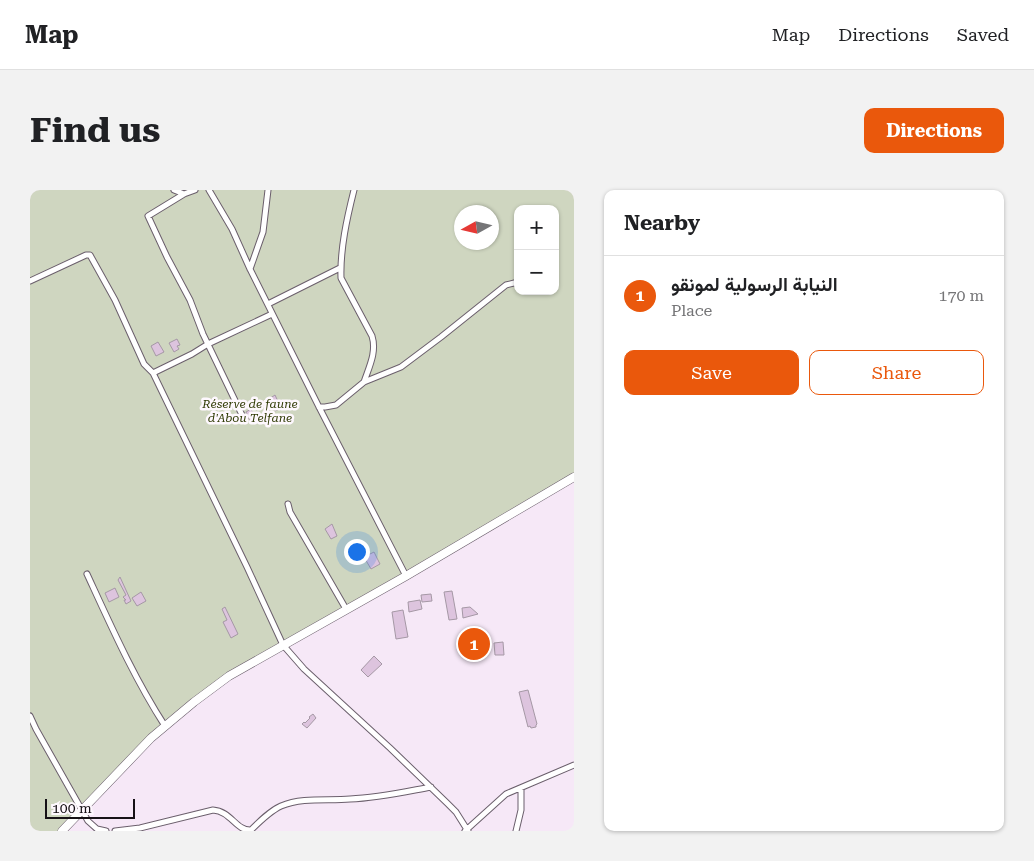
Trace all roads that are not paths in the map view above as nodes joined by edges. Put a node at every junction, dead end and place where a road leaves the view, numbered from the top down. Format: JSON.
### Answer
{"nodes":[{"id":1,"x":174,"y":190,"type":"edge"},
{"id":2,"x":195,"y":190,"type":"edge"},
{"id":3,"x":209,"y":190,"type":"edge"},
{"id":4,"x":268,"y":190,"type":"edge"},
{"id":5,"x":354,"y":190,"type":"edge"},
{"id":6,"x":182,"y":192,"type":"edge"},
{"id":7,"x":340,"y":268,"type":"junction"},
{"id":8,"x":250,"y":269,"type":"junction"},
{"id":9,"x":31,"y":279,"type":"edge"},
{"id":10,"x":514,"y":283,"type":"edge"},
{"id":11,"x":268,"y":304,"type":"junction"},
{"id":12,"x":272,"y":314,"type":"junction"},
{"id":13,"x":208,"y":344,"type":"junction"},
{"id":14,"x":153,"y":373,"type":"junction"},
{"id":15,"x":364,"y":382,"type":"junction"},
{"id":16,"x":319,"y":407,"type":"junction"},
{"id":17,"x":243,"y":417,"type":"dead end"},
{"id":18,"x":574,"y":477,"type":"edge"},
{"id":19,"x":288,"y":504,"type":"dead end"},
{"id":20,"x":87,"y":574,"type":"dead end"},
{"id":21,"x":406,"y":576,"type":"junction"},
{"id":22,"x":346,"y":609,"type":"junction"},
{"id":23,"x":283,"y":645,"type":"junction"},
{"id":24,"x":30,"y":716,"type":"edge"},
{"id":25,"x":165,"y":726,"type":"junction"},
{"id":26,"x":574,"y":765,"type":"edge"},
{"id":27,"x":430,"y":787,"type":"junction"},
{"id":28,"x":521,"y":788,"type":"junction"},
{"id":29,"x":82,"y":808,"type":"junction"},
{"id":30,"x":62,"y":831,"type":"edge"},
{"id":31,"x":106,"y":831,"type":"edge"},
{"id":32,"x":115,"y":831,"type":"edge"},
{"id":33,"x":467,"y":831,"type":"edge"},
{"id":34,"x":516,"y":831,"type":"edge"}],
"edges":[{"from":1,"to":6,"type":"street"},
{"from":2,"to":6,"type":"street"},
{"from":3,"to":8,"type":"street"},
{"from":4,"to":8,"type":"street"},
{"from":5,"to":7,"type":"street"},
{"from":6,"to":13,"type":"street"},
{"from":7,"to":11,"type":"street"},
{"from":7,"to":15,"type":"street"},
{"from":8,"to":11,"type":"street"},
{"from":9,"to":14,"type":"street"},
{"from":10,"to":15,"type":"street"},
{"from":11,"to":12,"type":"street"},
{"from":12,"to":13,"type":"street"},
{"from":12,"to":16,"type":"street"},
{"from":13,"to":14,"type":"street"},
{"from":13,"to":17,"type":"street"},
{"from":14,"to":23,"type":"street"},
{"from":15,"to":16,"type":"street"},
{"from":16,"to":21,"type":"street"},
{"from":18,"to":21,"type":"main road"},
{"from":19,"to":22,"type":"street"},
{"from":20,"to":25,"type":"street"},
{"from":21,"to":22,"type":"main road"},
{"from":22,"to":23,"type":"main road"},
{"from":23,"to":25,"type":"main road"},
{"from":23,"to":27,"type":"street"},
{"from":24,"to":29,"type":"street"},
{"from":25,"to":29,"type":"main road"},
{"from":26,"to":28,"type":"street"},
{"from":27,"to":32,"type":"street"},
{"from":27,"to":33,"type":"street"},
{"from":28,"to":33,"type":"street"},
{"from":28,"to":34,"type":"street"},
{"from":29,"to":30,"type":"main road"},
{"from":29,"to":31,"type":"street"}]}
